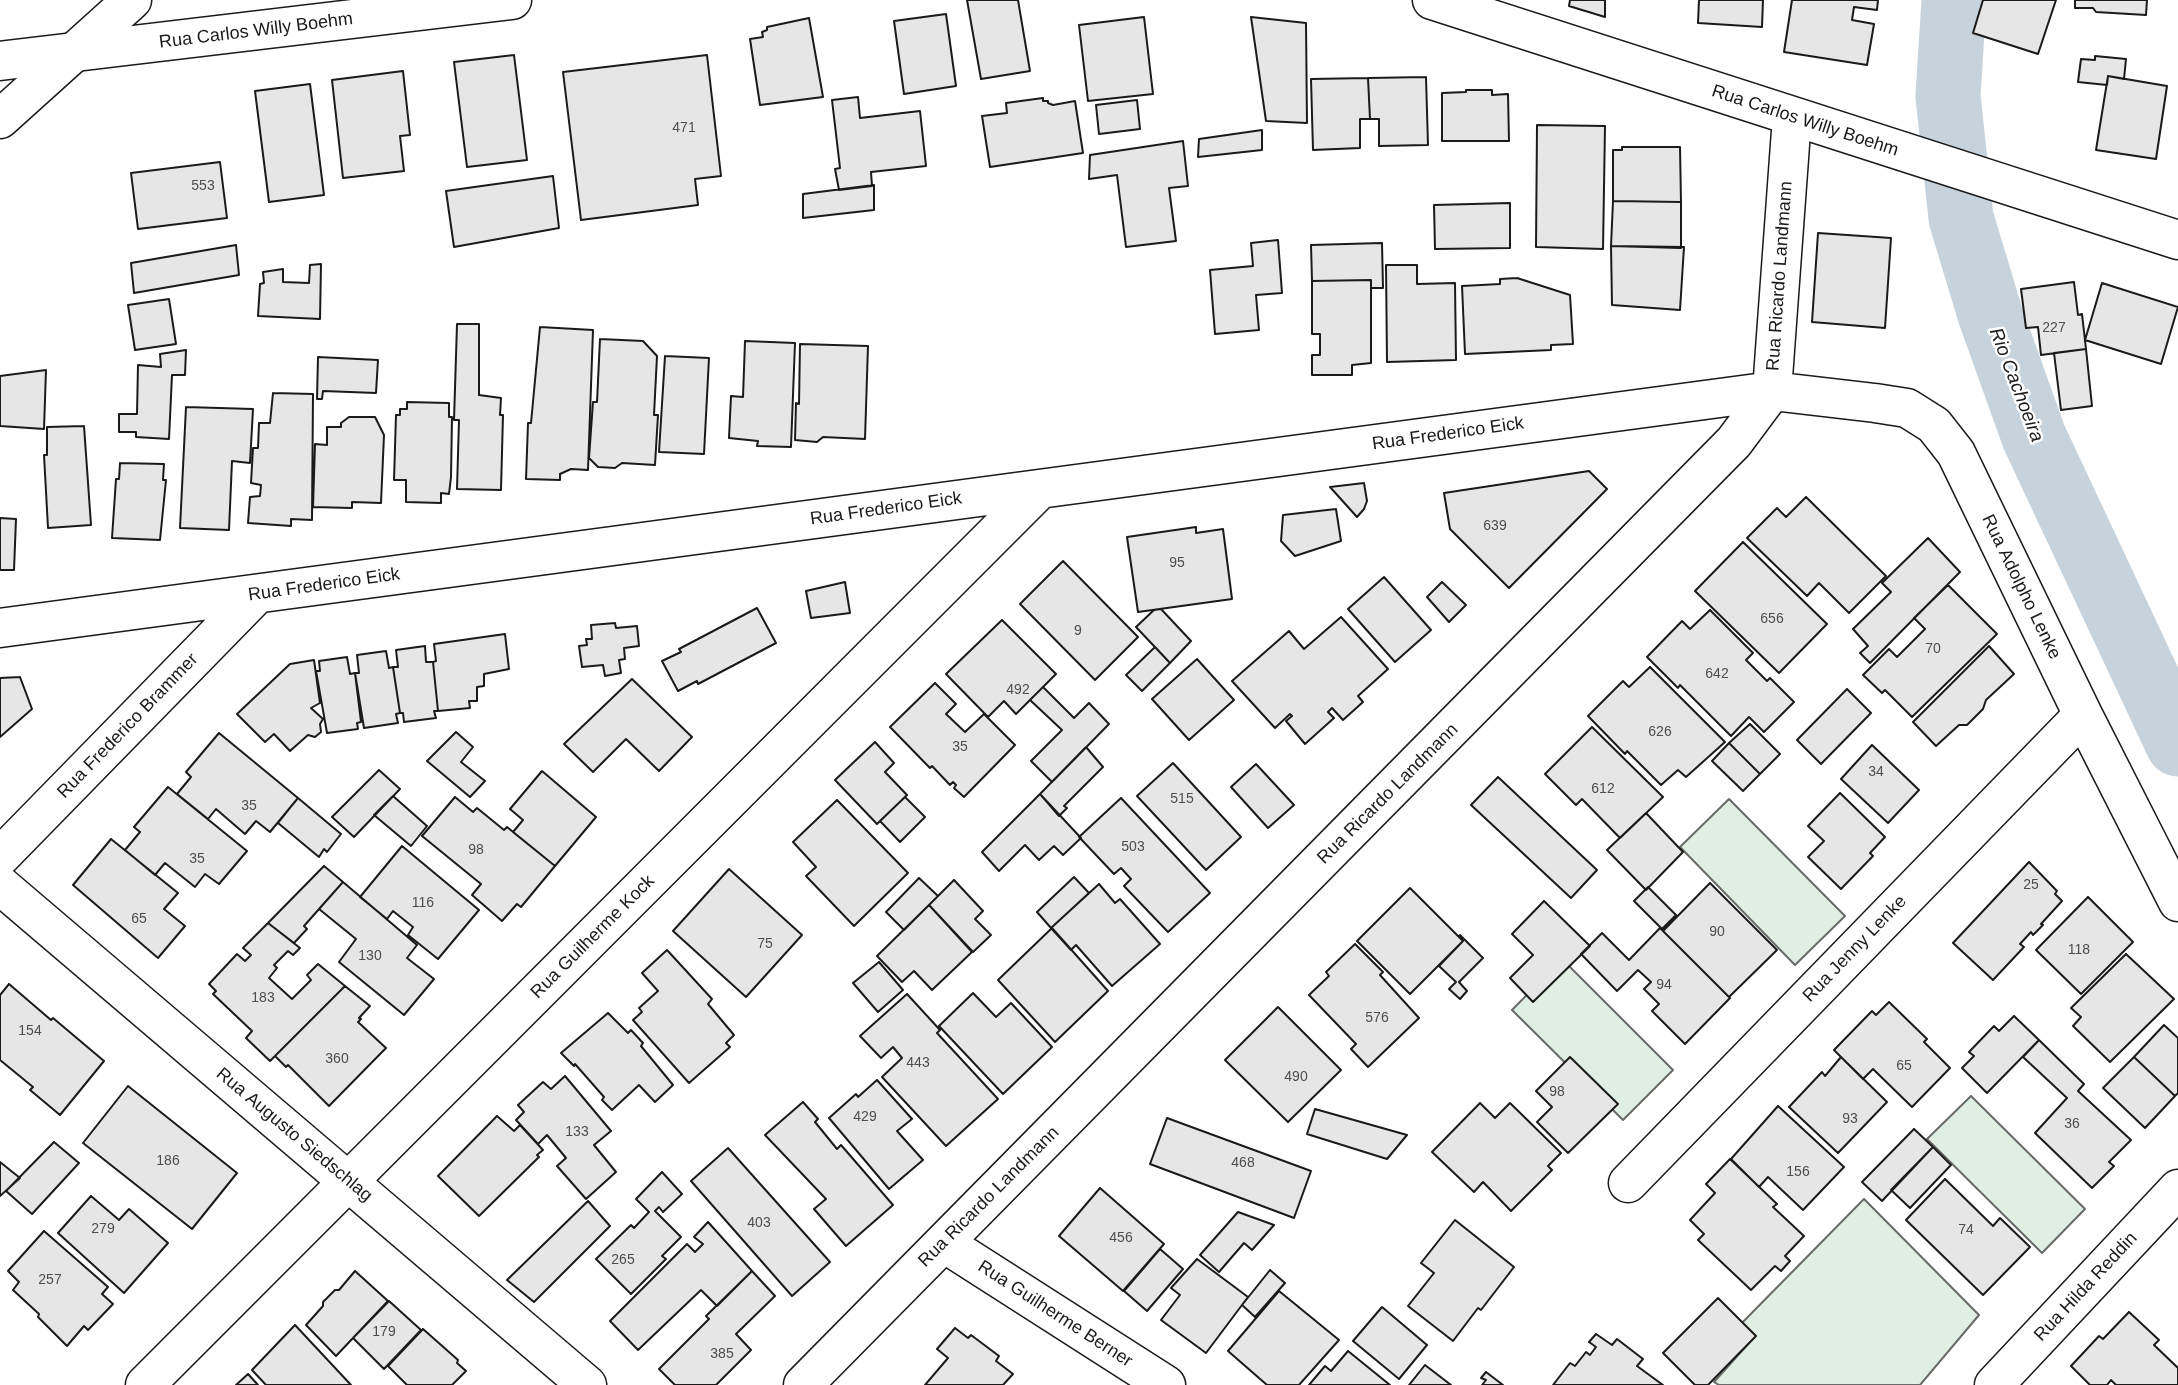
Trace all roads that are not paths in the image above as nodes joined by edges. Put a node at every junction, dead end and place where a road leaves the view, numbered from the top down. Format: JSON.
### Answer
{"nodes":[{"id":1,"x":132,"y":0,"type":"edge"},
{"id":2,"x":512,"y":0,"type":"edge"},
{"id":3,"x":1432,"y":0,"type":"edge"},
{"id":4,"x":74,"y":52,"type":"junction"},
{"id":5,"x":0,"y":61,"type":"edge"},
{"id":6,"x":1791,"y":117,"type":"junction"},
{"id":7,"x":0,"y":119,"type":"edge"},
{"id":8,"x":2178,"y":240,"type":"edge"},
{"id":9,"x":1772,"y":391,"type":"junction"},
{"id":10,"x":1040,"y":489,"type":"junction"},
{"id":11,"x":257,"y":594,"type":"junction"},
{"id":12,"x":0,"y":628,"type":"edge"},
{"id":13,"x":2083,"y":715,"type":"junction"},
{"id":14,"x":0,"y":858,"type":"edge"},
{"id":15,"x":0,"y":885,"type":"edge"},
{"id":16,"x":2178,"y":902,"type":"edge"},
{"id":17,"x":349,"y":1182,"type":"junction"},
{"id":18,"x":1628,"y":1183,"type":"dead end"},
{"id":19,"x":2178,"y":1189,"type":"edge"},
{"id":20,"x":944,"y":1243,"type":"junction"},
{"id":21,"x":145,"y":1385,"type":"edge"},
{"id":22,"x":587,"y":1385,"type":"edge"},
{"id":23,"x":803,"y":1385,"type":"edge"},
{"id":24,"x":1166,"y":1385,"type":"edge"},
{"id":25,"x":1994,"y":1385,"type":"edge"}],
"edges":[{"from":1,"to":4,"type":"street"},
{"from":2,"to":4,"type":"street","name":"Rua Carlos Willy Boehm"},
{"from":3,"to":6,"type":"street","name":"Rua Carlos Willy Boehm"},
{"from":4,"to":5,"type":"street","name":"Rua Carlos Willy Boehm"},
{"from":4,"to":7,"type":"street"},
{"from":6,"to":8,"type":"street","name":"Rua Carlos Willy Boehm"},
{"from":6,"to":9,"type":"street","name":"Rua Ricardo Landmann"},
{"from":9,"to":10,"type":"street","name":"Rua Frederico Eick"},
{"from":9,"to":13,"type":"street","name":"Rua Adolpho Lenke"},
{"from":9,"to":20,"type":"street","name":"Rua Ricardo Landmann"},
{"from":10,"to":11,"type":"street","name":"Rua Frederico Eick"},
{"from":10,"to":17,"type":"street","name":"Rua Guilherme Kock"},
{"from":11,"to":12,"type":"street","name":"Rua Frederico Eick"},
{"from":11,"to":14,"type":"street","name":"Rua Frederico Brammer"},
{"from":13,"to":16,"type":"street","name":"Rua Adolpho Lenke"},
{"from":13,"to":18,"type":"street","name":"Rua Jenny Lenke"},
{"from":15,"to":17,"type":"street","name":"Rua Augusto Siedschlag"},
{"from":17,"to":21,"type":"street","name":"Rua Guilherme Kock"},
{"from":17,"to":22,"type":"street","name":"Rua Augusto Siedschlag"},
{"from":19,"to":25,"type":"street","name":"Rua Hilda Reddin"},
{"from":20,"to":23,"type":"street","name":"Rua Ricardo Landmann"},
{"from":20,"to":24,"type":"street","name":"Rua Guilherme Berner"}]}
